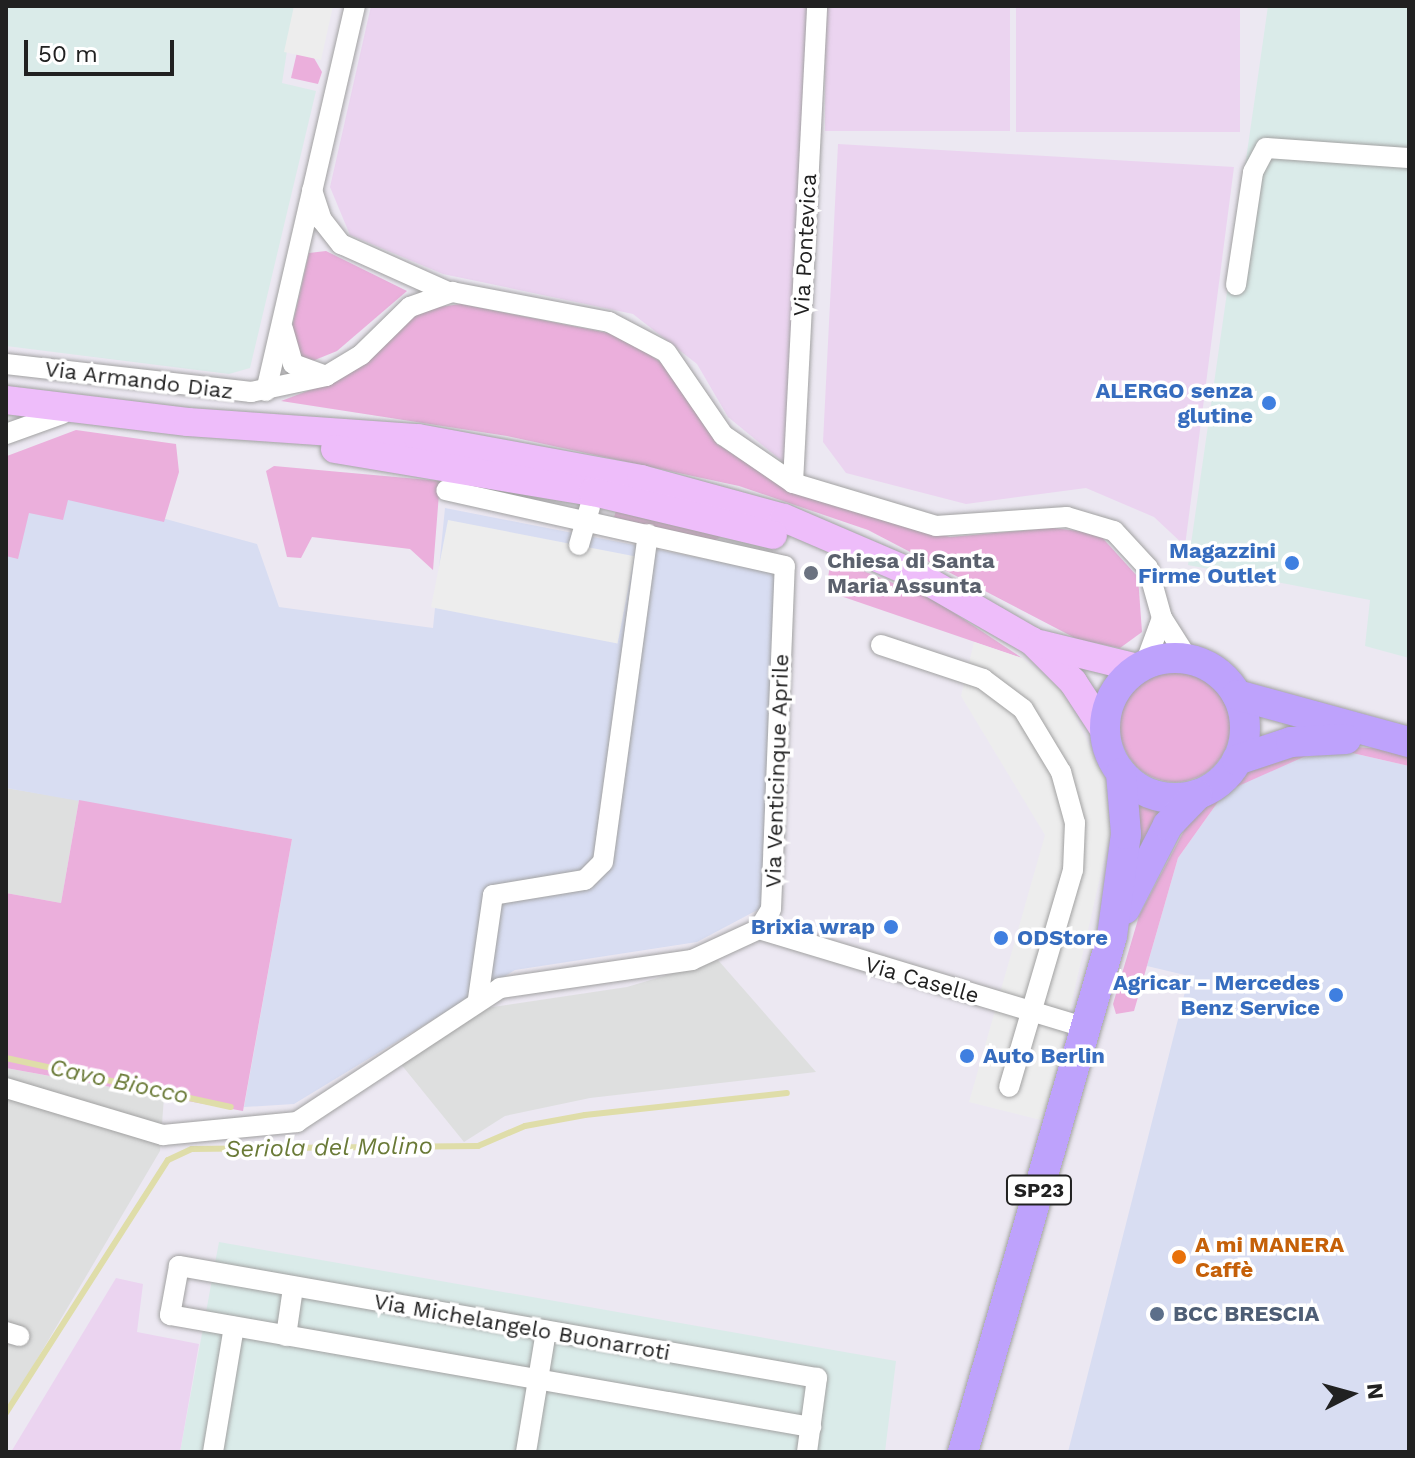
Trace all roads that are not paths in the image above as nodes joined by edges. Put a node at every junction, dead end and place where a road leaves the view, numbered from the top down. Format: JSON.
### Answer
{"nodes":[{"id":1,"x":355,"y":6,"type":"edge"},
{"id":2,"x":817,"y":6,"type":"edge"},
{"id":3,"x":1409,"y":158,"type":"edge"},
{"id":4,"x":313,"y":178,"type":"junction"},
{"id":5,"x":329,"y":232,"type":"junction"},
{"id":6,"x":296,"y":249,"type":"junction"},
{"id":7,"x":413,"y":281,"type":"junction"},
{"id":8,"x":1236,"y":285,"type":"dead end"},
{"id":9,"x":452,"y":292,"type":"junction"},
{"id":10,"x":410,"y":307,"type":"junction"},
{"id":11,"x":281,"y":321,"type":"junction"},
{"id":12,"x":6,"y":364,"type":"edge"},
{"id":13,"x":326,"y":376,"type":"junction"},
{"id":14,"x":266,"y":391,"type":"junction"},
{"id":15,"x":6,"y":400,"type":"edge"},
{"id":16,"x":90,"y":410,"type":"junction"},
{"id":17,"x":188,"y":422,"type":"junction"},
{"id":18,"x":6,"y":434,"type":"edge"},
{"id":19,"x":641,"y":479,"type":"junction"},
{"id":20,"x":793,"y":483,"type":"junction"},
{"id":21,"x":446,"y":490,"type":"dead end"},
{"id":22,"x":590,"y":505,"type":"junction"},
{"id":23,"x":754,"y":530,"type":"junction"},
{"id":24,"x":648,"y":534,"type":"junction"},
{"id":25,"x":579,"y":545,"type":"dead end"},
{"id":26,"x":719,"y":551,"type":"junction"},
{"id":27,"x":887,"y":562,"type":"junction"},
{"id":28,"x":785,"y":566,"type":"joint"},
{"id":29,"x":1162,"y":618,"type":"junction"},
{"id":30,"x":1032,"y":641,"type":"junction"},
{"id":31,"x":881,"y":645,"type":"dead end"},
{"id":32,"x":1188,"y":659,"type":"junction"},
{"id":33,"x":1142,"y":666,"type":"junction"},
{"id":34,"x":1237,"y":695,"type":"junction"},
{"id":35,"x":1105,"y":731,"type":"junction"},
{"id":36,"x":1402,"y":741,"type":"edge"},
{"id":37,"x":1237,"y":760,"type":"junction"},
{"id":38,"x":1121,"y":773,"type":"junction"},
{"id":39,"x":1197,"y":795,"type":"junction"},
{"id":40,"x":759,"y":929,"type":"junction"},
{"id":41,"x":1112,"y":936,"type":"junction"},
{"id":42,"x":478,"y":999,"type":"junction"},
{"id":43,"x":1031,"y":1012,"type":"junction"},
{"id":44,"x":1087,"y":1028,"type":"junction"},
{"id":45,"x":1009,"y":1087,"type":"dead end"},
{"id":46,"x":6,"y":1088,"type":"edge"},
{"id":47,"x":293,"y":1288,"type":"junction"},
{"id":48,"x":234,"y":1327,"type":"junction"},
{"id":49,"x":546,"y":1331,"type":"junction"},
{"id":50,"x":286,"y":1336,"type":"junction"},
{"id":51,"x":537,"y":1381,"type":"junction"},
{"id":52,"x":811,"y":1427,"type":"junction"},
{"id":53,"x":963,"y":1449,"type":"edge"},
{"id":54,"x":213,"y":1452,"type":"edge"},
{"id":55,"x":526,"y":1452,"type":"edge"},
{"id":56,"x":807,"y":1452,"type":"edge"}],
"edges":[{"from":1,"to":4,"type":"street"},
{"from":2,"to":20,"type":"street","name":"Via Pontevica"},
{"from":3,"to":8,"type":"street"},
{"from":4,"to":5,"type":"street"},
{"from":4,"to":6,"type":"street"},
{"from":5,"to":6,"type":"street"},
{"from":5,"to":7,"type":"street"},
{"from":6,"to":11,"type":"street"},
{"from":7,"to":9,"type":"street"},
{"from":7,"to":10,"type":"street"},
{"from":9,"to":10,"type":"street","name":"Via Armando Diaz"},
{"from":9,"to":20,"type":"street"},
{"from":10,"to":13,"type":"street","name":"Via Armando Diaz"},
{"from":11,"to":13,"type":"street"},
{"from":11,"to":14,"type":"street"},
{"from":12,"to":14,"type":"street","name":"Via Armando Diaz"},
{"from":13,"to":14,"type":"street","name":"Via Armando Diaz"},
{"from":15,"to":16,"type":"main road","name":"Via Armando Diaz"},
{"from":16,"to":17,"type":"main road","name":"Via Armando Diaz"},
{"from":16,"to":18,"type":"street"},
{"from":17,"to":19,"type":"main road","name":"Via Armando Diaz"},
{"from":17,"to":22,"type":"main road","name":"Via Armando Diaz"},
{"from":19,"to":22,"type":"main road","name":"Via Armando Diaz"},
{"from":19,"to":27,"type":"main road","name":"Via Armando Diaz"},
{"from":20,"to":29,"type":"street"},
{"from":21,"to":22,"type":"street","name":"Via Armando Diaz"},
{"from":22,"to":23,"type":"main road","name":"Via Armando Diaz"},
{"from":22,"to":24,"type":"street","name":"Via Armando Diaz"},
{"from":22,"to":25,"type":"street"},
{"from":23,"to":26,"type":"street"},
{"from":23,"to":27,"type":"main road","name":"Via Armando Diaz"},
{"from":24,"to":26,"type":"street","name":"Via Armando Diaz"},
{"from":24,"to":42,"type":"street"},
{"from":26,"to":28,"type":"street","name":"Via Armando Diaz"},
{"from":27,"to":30,"type":"main road","name":"Via Armando Diaz"},
{"from":28,"to":40,"type":"street","name":"Via Venticinque Aprile"},
{"from":29,"to":32,"type":"street"},
{"from":29,"to":33,"type":"street"},
{"from":30,"to":33,"type":"main road","name":"Via Armando Diaz"},
{"from":30,"to":35,"type":"main road","name":"Via Armando Diaz"},
{"from":31,"to":43,"type":"street"},
{"from":32,"to":33,"type":"main road"},
{"from":32,"to":34,"type":"main road"},
{"from":33,"to":35,"type":"main road"},
{"from":34,"to":36,"type":"main road"},
{"from":34,"to":37,"type":"main road"},
{"from":35,"to":38,"type":"main road"},
{"from":36,"to":37,"type":"main road"},
{"from":37,"to":39,"type":"main road"},
{"from":38,"to":39,"type":"main road"},
{"from":38,"to":41,"type":"main road","number":"SP23"},
{"from":39,"to":41,"type":"main road","number":"SP23"},
{"from":40,"to":42,"type":"street"},
{"from":40,"to":43,"type":"street","name":"Via Caselle"},
{"from":41,"to":44,"type":"main road","number":"SP23"},
{"from":42,"to":46,"type":"street"},
{"from":43,"to":44,"type":"street","name":"Via Caselle"},
{"from":43,"to":45,"type":"street"},
{"from":44,"to":53,"type":"main road","number":"SP23"},
{"from":47,"to":48,"type":"street","name":"Via Michelangelo Buonarroti"},
{"from":47,"to":49,"type":"street","name":"Via Michelangelo Buonarroti"},
{"from":47,"to":50,"type":"street"},
{"from":48,"to":50,"type":"street"},
{"from":48,"to":54,"type":"street"},
{"from":49,"to":51,"type":"street"},
{"from":49,"to":52,"type":"street","name":"Via Michelangelo Buonarroti"},
{"from":50,"to":51,"type":"street"},
{"from":51,"to":52,"type":"street"},
{"from":51,"to":55,"type":"street"},
{"from":52,"to":56,"type":"street","name":"Via Michelangelo Buonarroti"}]}
